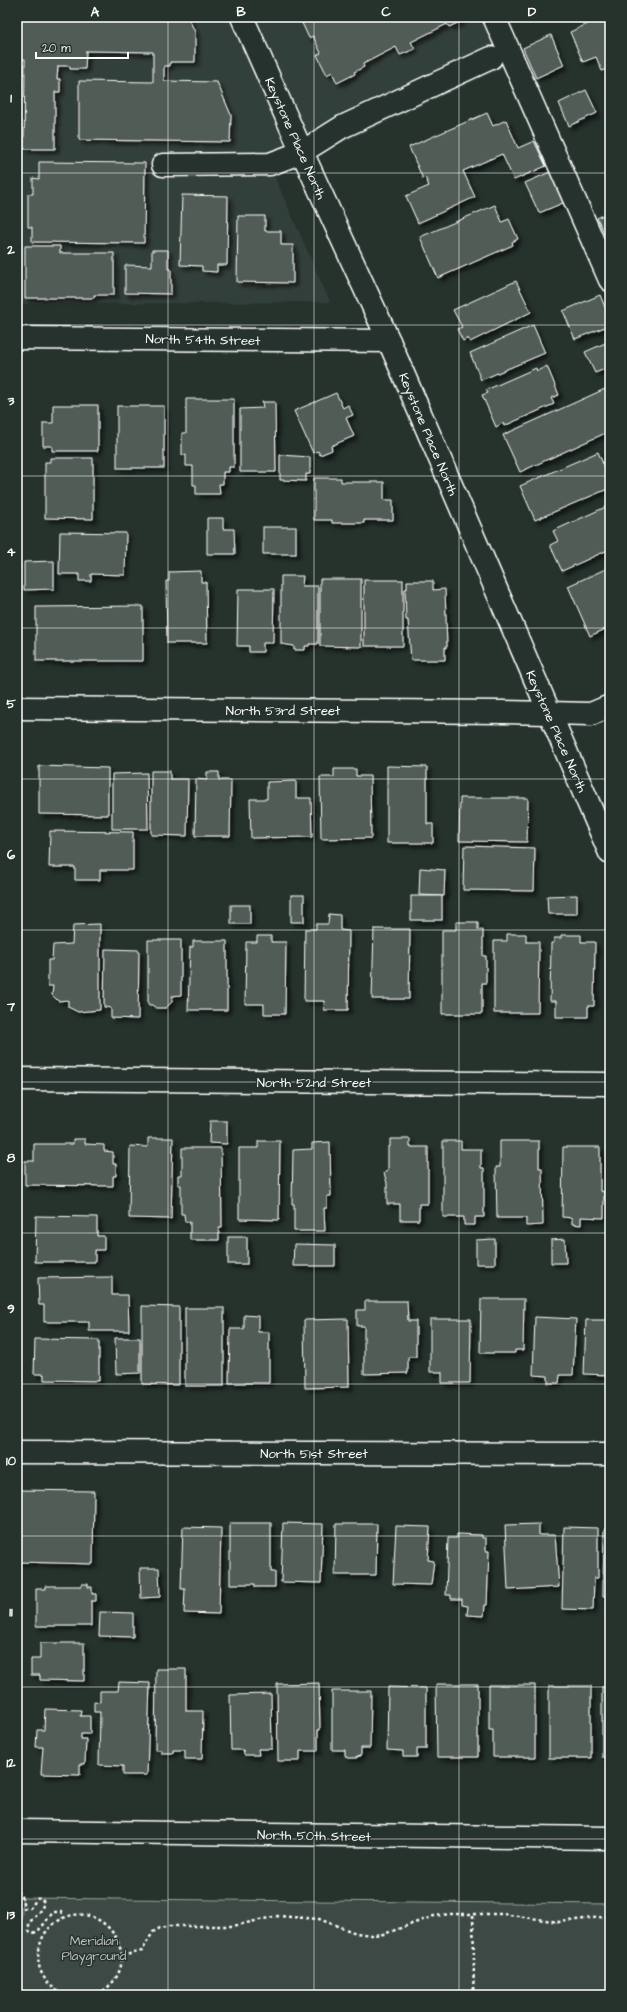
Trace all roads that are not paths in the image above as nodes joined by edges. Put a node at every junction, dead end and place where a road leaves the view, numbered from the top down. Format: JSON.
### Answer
{"nodes":[{"id":1,"x":242,"y":17,"type":"edge"},
{"id":2,"x":494,"y":17,"type":"edge"},
{"id":3,"x":491,"y":58,"type":"dead end"},
{"id":4,"x":302,"y":152,"type":"junction"},
{"id":5,"x":163,"y":165,"type":"dead end"},
{"id":6,"x":610,"y":280,"type":"edge"},
{"id":7,"x":17,"y":338,"type":"edge"},
{"id":8,"x":389,"y":341,"type":"junction"},
{"id":9,"x":610,"y":706,"type":"edge"},
{"id":10,"x":17,"y":708,"type":"edge"},
{"id":11,"x":548,"y":713,"type":"junction"},
{"id":12,"x":610,"y":853,"type":"edge"},
{"id":13,"x":17,"y":1079,"type":"edge"},
{"id":14,"x":610,"y":1084,"type":"edge"},
{"id":15,"x":17,"y":1452,"type":"edge"},
{"id":16,"x":610,"y":1454,"type":"edge"},
{"id":17,"x":17,"y":1831,"type":"edge"},
{"id":18,"x":610,"y":1838,"type":"edge"}],
"edges":[{"from":1,"to":4,"type":"street","name":"Keystone Place North"},
{"from":2,"to":6,"type":"street"},
{"from":3,"to":4,"type":"street"},
{"from":4,"to":5,"type":"street"},
{"from":4,"to":8,"type":"street","name":"Keystone Place North"},
{"from":7,"to":8,"type":"street","name":"North 54th Street"},
{"from":8,"to":11,"type":"street","name":"Keystone Place North"},
{"from":9,"to":11,"type":"street"},
{"from":10,"to":11,"type":"street","name":"North 53rd Street"},
{"from":11,"to":12,"type":"street","name":"Keystone Place North"},
{"from":13,"to":14,"type":"street","name":"North 52nd Street"},
{"from":15,"to":16,"type":"street","name":"North 51st Street"},
{"from":17,"to":18,"type":"street","name":"North 50th Street"}]}
